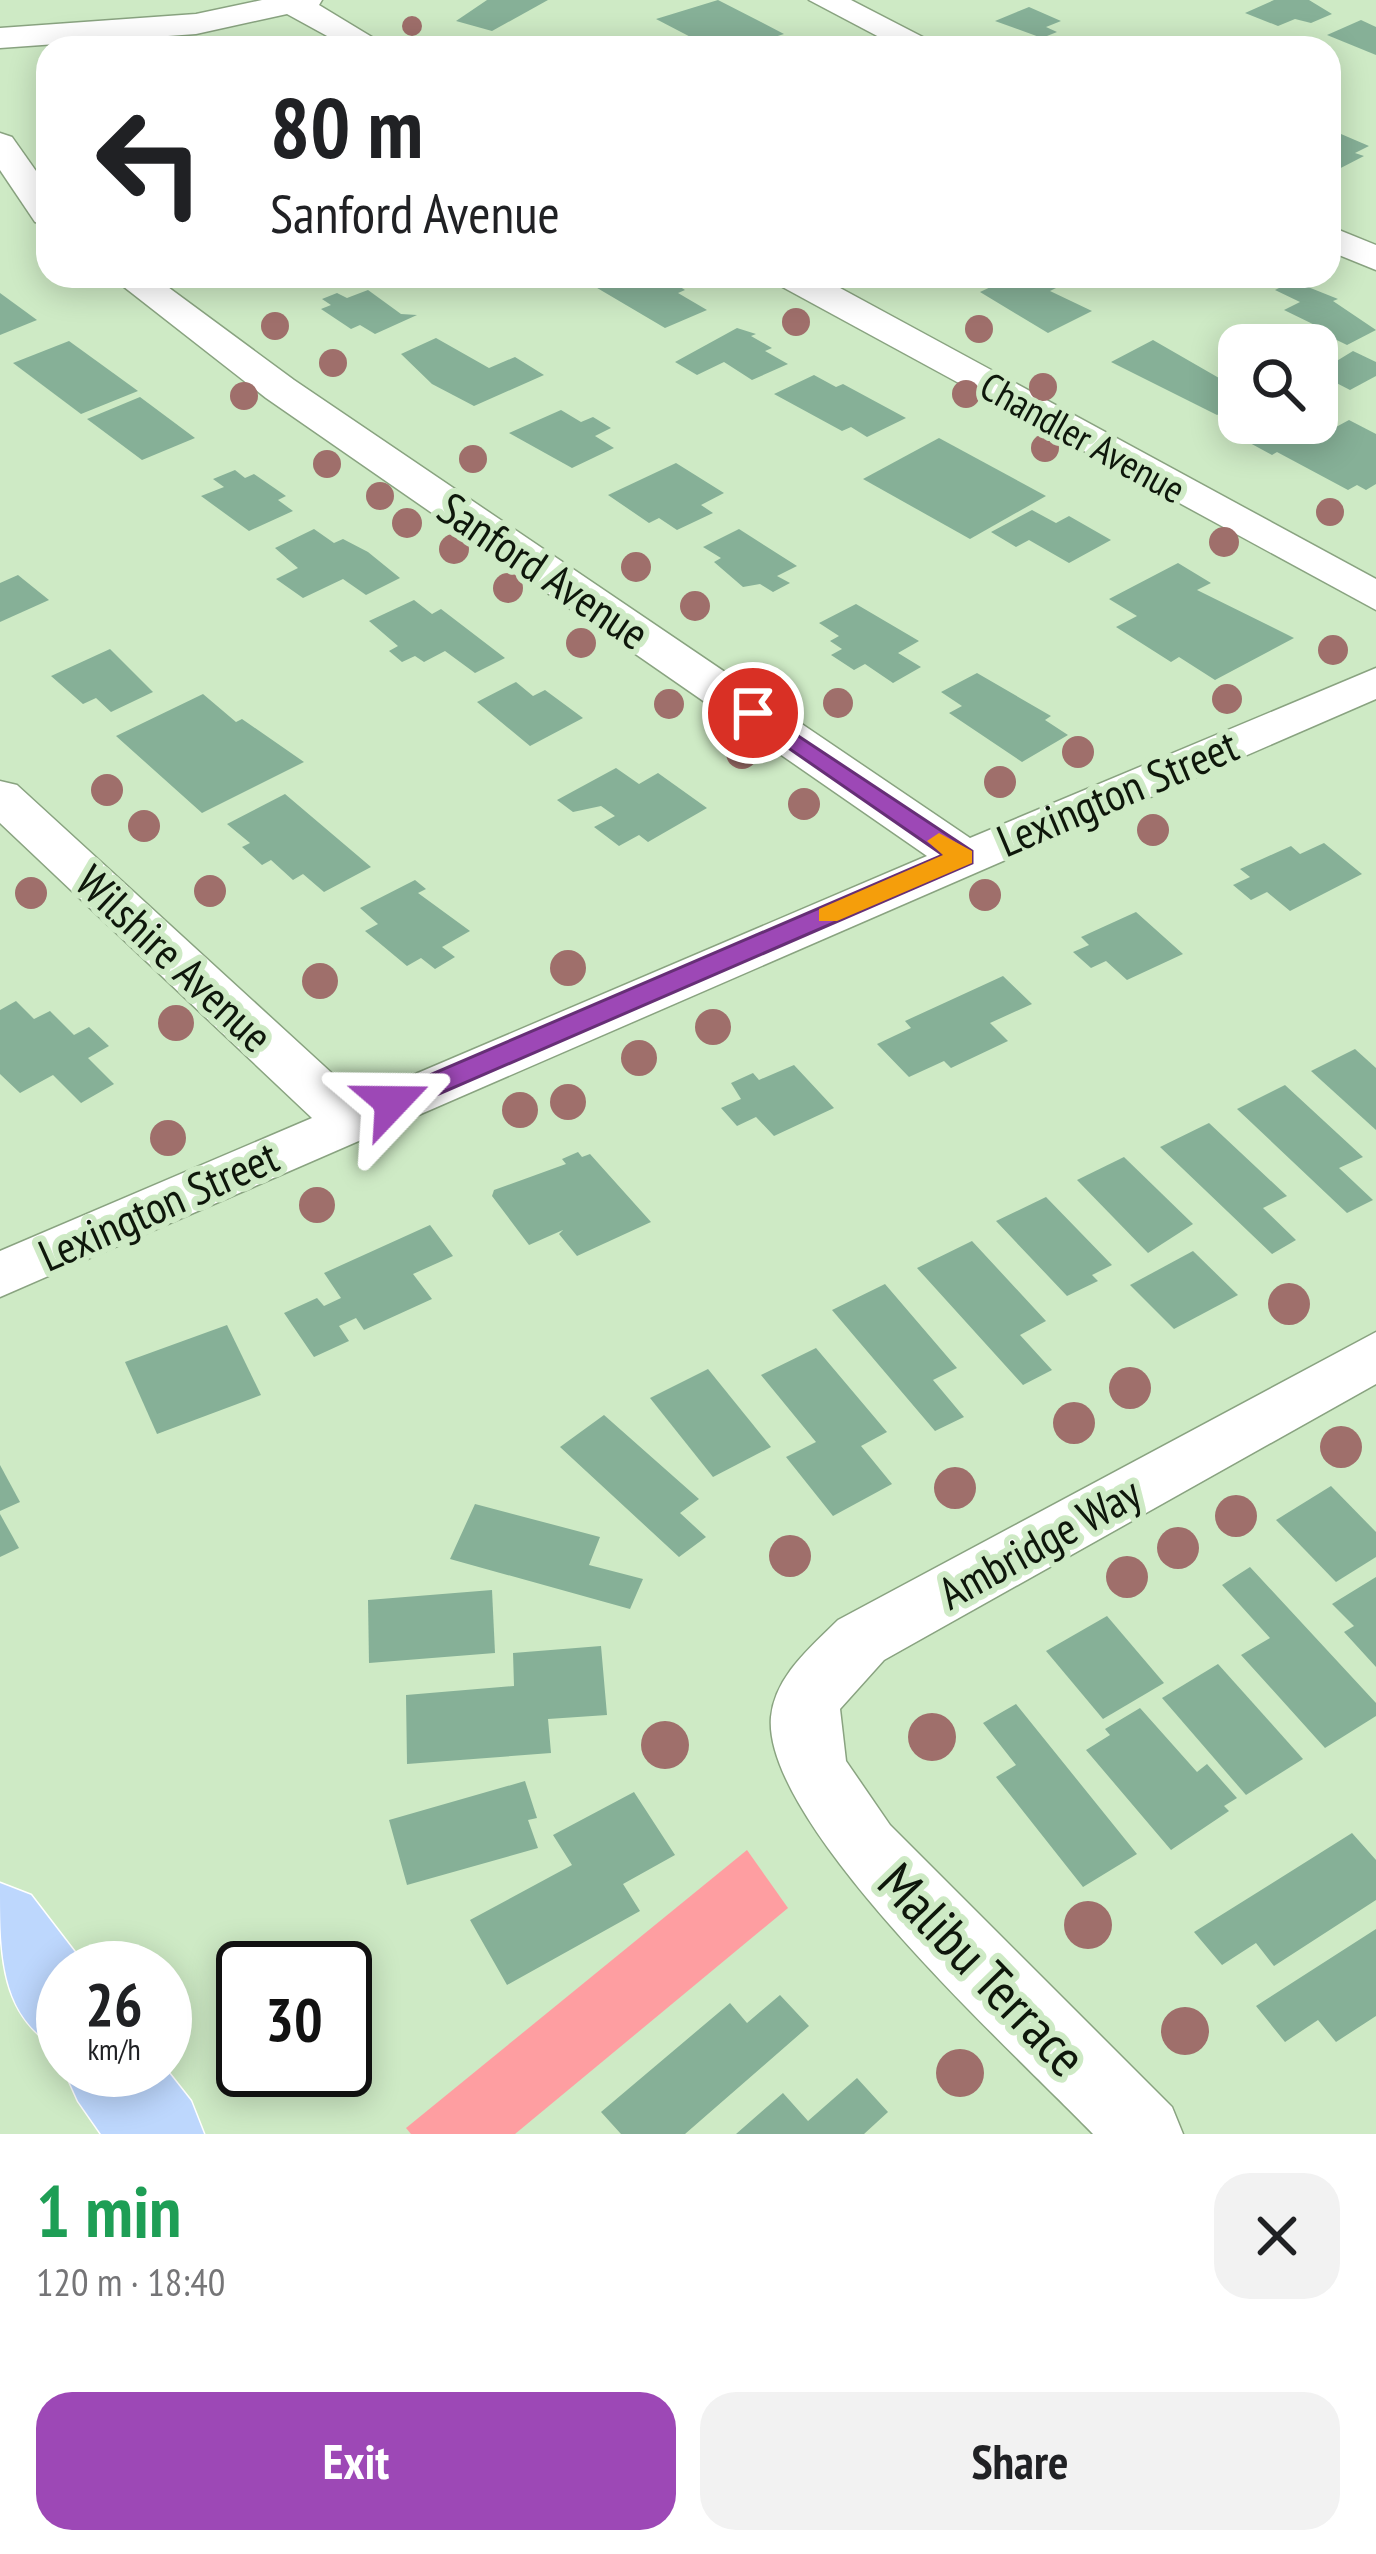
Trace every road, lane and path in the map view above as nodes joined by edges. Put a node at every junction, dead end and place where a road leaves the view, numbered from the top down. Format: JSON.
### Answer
{"nodes":[{"id":1,"x":825,"y":0,"type":"edge"},
{"id":2,"x":299,"y":2,"type":"edge"},
{"id":3,"x":354,"y":36,"type":"edge"},
{"id":4,"x":902,"y":36,"type":"edge"},
{"id":5,"x":0,"y":38,"type":"edge"},
{"id":6,"x":0,"y":144,"type":"edge"},
{"id":7,"x":36,"y":196,"type":"edge"},
{"id":8,"x":1341,"y":242,"type":"edge"},
{"id":9,"x":1376,"y":259,"type":"edge"},
{"id":10,"x":145,"y":288,"type":"edge"},
{"id":11,"x":812,"y":288,"type":"edge"},
{"id":12,"x":1376,"y":597,"type":"edge"},
{"id":13,"x":1376,"y":682,"type":"edge"},
{"id":14,"x":0,"y":796,"type":"edge"},
{"id":15,"x":963,"y":857,"type":"junction"},
{"id":16,"x":349,"y":1121,"type":"junction"},
{"id":17,"x":0,"y":1275,"type":"edge"},
{"id":18,"x":1376,"y":1356,"type":"edge"},
{"id":19,"x":830,"y":1797,"type":"joint"},
{"id":20,"x":0,"y":1924,"type":"edge"},
{"id":21,"x":36,"y":1972,"type":"edge"},
{"id":22,"x":130,"y":2097,"type":"edge"},
{"id":23,"x":158,"y":2134,"type":"edge"},
{"id":24,"x":1145,"y":2134,"type":"edge"}],
"edges":[{"from":1,"to":4,"type":"street"},
{"from":2,"to":3,"type":"street"},
{"from":2,"to":5,"type":"street"},
{"from":6,"to":7,"type":"street"},
{"from":8,"to":9,"type":"street"},
{"from":10,"to":15,"type":"street","name":"Sanford Avenue"},
{"from":11,"to":12,"type":"street","name":"Chandler Avenue"},
{"from":13,"to":15,"type":"street","name":"Lexington Street"},
{"from":14,"to":16,"type":"street","name":"Wilshire Avenue"},
{"from":15,"to":16,"type":"street","name":"Lexington Street"},
{"from":16,"to":17,"type":"street","name":"Lexington Street"},
{"from":18,"to":19,"type":"street","name":"Ambridge Way"},
{"from":19,"to":24,"type":"street","name":"Malibu Terrace"},
{"from":20,"to":21,"type":"main road"},
{"from":22,"to":23,"type":"main road"}]}
